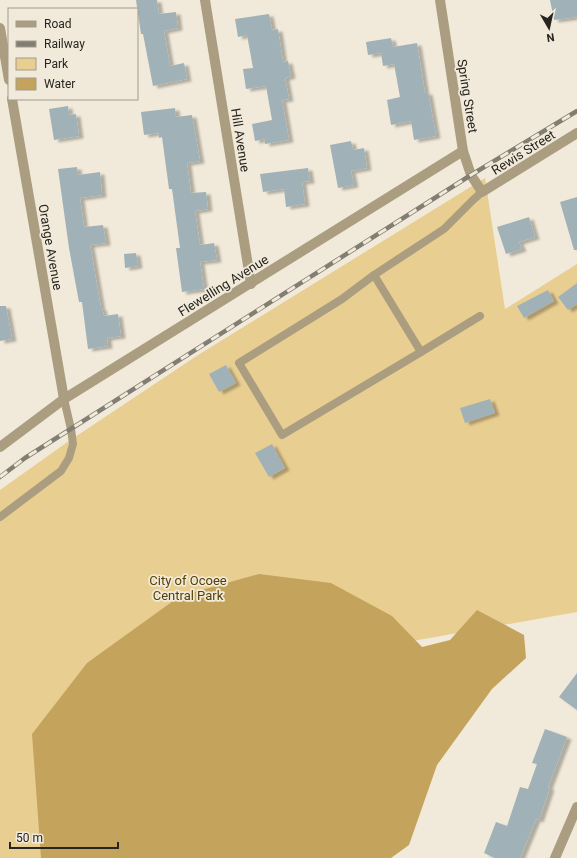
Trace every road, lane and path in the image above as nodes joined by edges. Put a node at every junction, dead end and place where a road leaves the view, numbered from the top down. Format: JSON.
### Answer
{"nodes":[{"id":1,"x":205,"y":0,"type":"edge"},
{"id":2,"x":440,"y":0,"type":"edge"},
{"id":3,"x":0,"y":28,"type":"edge"},
{"id":4,"x":8,"y":74,"type":"edge"},
{"id":5,"x":12,"y":100,"type":"edge"},
{"id":6,"x":577,"y":133,"type":"edge"},
{"id":7,"x":463,"y":152,"type":"junction"},
{"id":8,"x":482,"y":192,"type":"junction"},
{"id":9,"x":374,"y":275,"type":"junction"},
{"id":10,"x":250,"y":284,"type":"junction"},
{"id":11,"x":480,"y":316,"type":"dead end"},
{"id":12,"x":421,"y":352,"type":"junction"},
{"id":13,"x":64,"y":399,"type":"junction"},
{"id":14,"x":0,"y":447,"type":"edge"},
{"id":15,"x":0,"y":517,"type":"edge"},
{"id":16,"x":577,"y":807,"type":"edge"},
{"id":17,"x":555,"y":858,"type":"edge"}],
"edges":[{"from":1,"to":10,"type":"street","name":"Hill Avenue"},
{"from":2,"to":7,"type":"street","name":"Spring Street"},
{"from":3,"to":4,"type":"street"},
{"from":5,"to":13,"type":"street","name":"Orange Avenue"},
{"from":6,"to":8,"type":"street","name":"Rewis Street"},
{"from":7,"to":8,"type":"street","name":"Spring Street"},
{"from":7,"to":10,"type":"street","name":"Flewelling Avenue"},
{"from":8,"to":9,"type":"lane"},
{"from":9,"to":12,"type":"lane"},
{"from":9,"to":12,"type":"lane"},
{"from":10,"to":13,"type":"street","name":"Flewelling Avenue"},
{"from":11,"to":12,"type":"lane"},
{"from":13,"to":14,"type":"street","name":"Flewelling Avenue"},
{"from":13,"to":15,"type":"lane"},
{"from":16,"to":17,"type":"street"}]}
